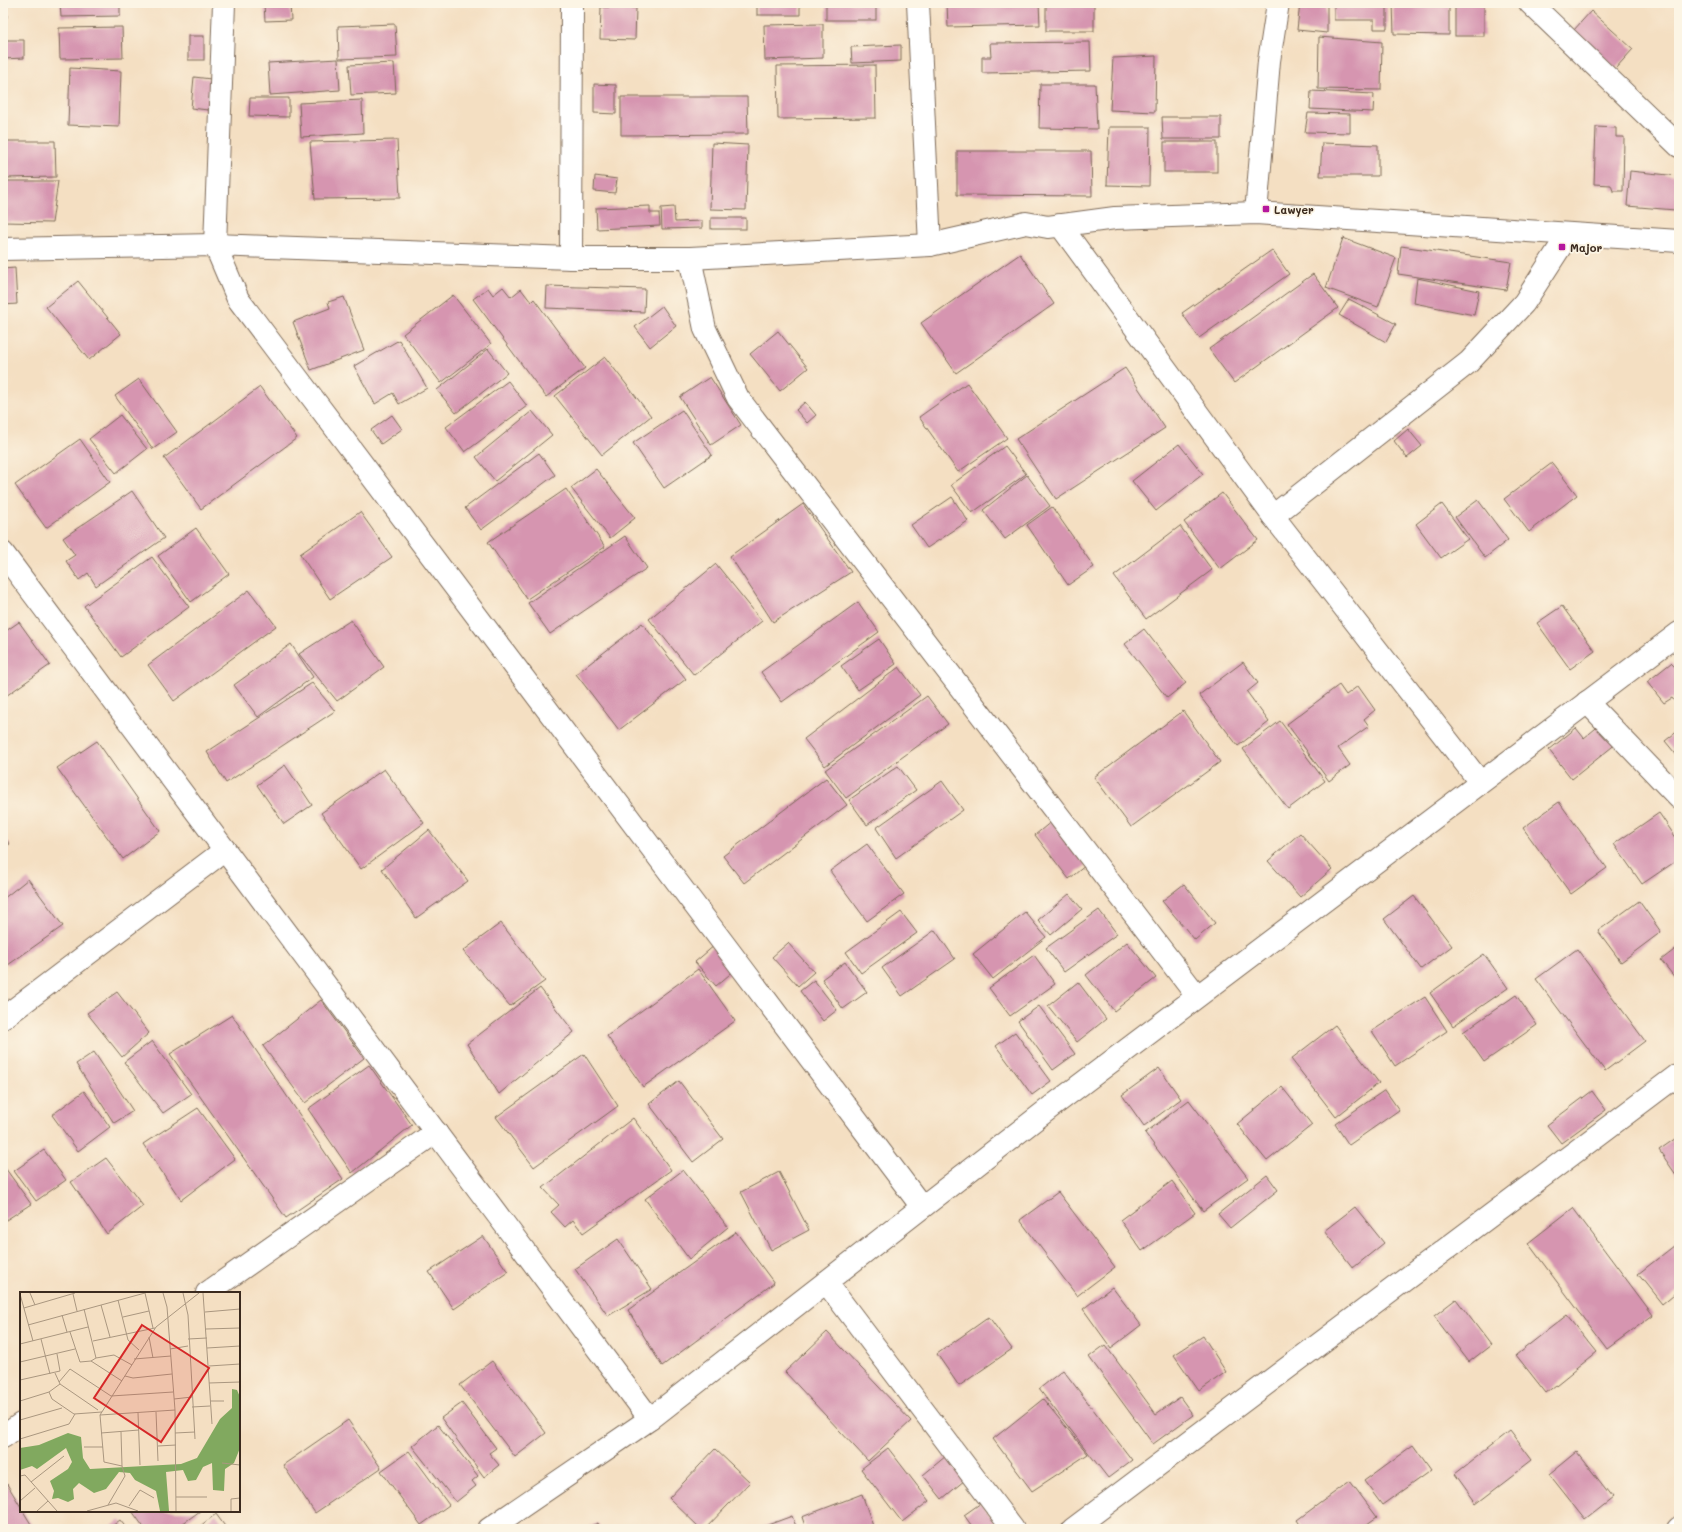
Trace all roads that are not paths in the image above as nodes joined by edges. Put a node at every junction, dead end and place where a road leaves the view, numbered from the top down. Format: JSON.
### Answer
{"nodes":[{"id":1,"x":224,"y":3,"type":"edge"},
{"id":2,"x":572,"y":3,"type":"edge"},
{"id":3,"x":918,"y":3,"type":"edge"},
{"id":4,"x":1278,"y":3,"type":"edge"},
{"id":5,"x":1530,"y":3,"type":"edge"},
{"id":6,"x":1679,"y":146,"type":"edge"},
{"id":7,"x":1256,"y":214,"type":"junction"},
{"id":8,"x":1060,"y":225,"type":"junction"},
{"id":9,"x":1568,"y":235,"type":"junction"},
{"id":10,"x":1679,"y":241,"type":"edge"},
{"id":11,"x":215,"y":245,"type":"junction"},
{"id":12,"x":930,"y":245,"type":"junction"},
{"id":13,"x":3,"y":249,"type":"edge"},
{"id":14,"x":570,"y":258,"type":"junction"},
{"id":15,"x":690,"y":258,"type":"junction"},
{"id":16,"x":1273,"y":516,"type":"junction"},
{"id":17,"x":3,"y":553,"type":"edge"},
{"id":18,"x":1679,"y":633,"type":"edge"},
{"id":19,"x":1587,"y":702,"type":"junction"},
{"id":20,"x":1480,"y":782,"type":"junction"},
{"id":21,"x":1679,"y":798,"type":"edge"},
{"id":22,"x":225,"y":850,"type":"junction"},
{"id":23,"x":1197,"y":996,"type":"junction"},
{"id":24,"x":3,"y":1018,"type":"edge"},
{"id":25,"x":1679,"y":1074,"type":"edge"},
{"id":26,"x":436,"y":1132,"type":"junction"},
{"id":27,"x":922,"y":1207,"type":"junction"},
{"id":28,"x":826,"y":1282,"type":"junction"},
{"id":29,"x":208,"y":1292,"type":"edge"},
{"id":30,"x":650,"y":1419,"type":"junction"},
{"id":31,"x":20,"y":1425,"type":"edge"},
{"id":32,"x":3,"y":1437,"type":"edge"},
{"id":33,"x":489,"y":1529,"type":"edge"},
{"id":34,"x":1013,"y":1529,"type":"edge"},
{"id":35,"x":1073,"y":1529,"type":"edge"}],
"edges":[{"from":1,"to":11,"type":"street"},
{"from":2,"to":14,"type":"street"},
{"from":3,"to":12,"type":"street"},
{"from":4,"to":7,"type":"street"},
{"from":5,"to":6,"type":"street"},
{"from":7,"to":8,"type":"street"},
{"from":7,"to":9,"type":"street"},
{"from":8,"to":12,"type":"street"},
{"from":8,"to":16,"type":"street"},
{"from":9,"to":10,"type":"street"},
{"from":9,"to":16,"type":"street"},
{"from":11,"to":13,"type":"street"},
{"from":11,"to":14,"type":"street"},
{"from":11,"to":27,"type":"street"},
{"from":12,"to":15,"type":"street"},
{"from":14,"to":15,"type":"street"},
{"from":15,"to":23,"type":"street"},
{"from":16,"to":20,"type":"street"},
{"from":17,"to":22,"type":"street"},
{"from":18,"to":19,"type":"street"},
{"from":19,"to":20,"type":"street"},
{"from":19,"to":21,"type":"street"},
{"from":20,"to":23,"type":"street"},
{"from":22,"to":24,"type":"street"},
{"from":22,"to":26,"type":"street"},
{"from":23,"to":27,"type":"street"},
{"from":25,"to":35,"type":"street"},
{"from":26,"to":29,"type":"street"},
{"from":26,"to":30,"type":"street"},
{"from":27,"to":28,"type":"street"},
{"from":28,"to":30,"type":"street"},
{"from":28,"to":34,"type":"street"},
{"from":30,"to":33,"type":"street"},
{"from":31,"to":32,"type":"street"}]}
